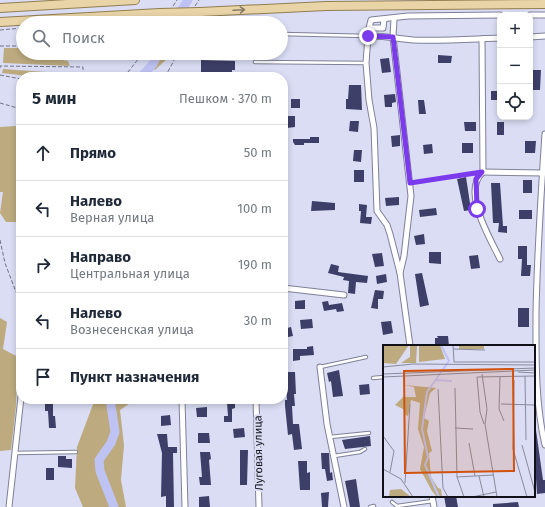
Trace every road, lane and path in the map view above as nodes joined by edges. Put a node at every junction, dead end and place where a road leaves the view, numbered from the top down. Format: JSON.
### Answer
{"nodes":[{"id":1,"x":135,"y":0,"type":"edge"},
{"id":2,"x":545,"y":4,"type":"edge"},
{"id":3,"x":0,"y":8,"type":"edge"},
{"id":4,"x":497,"y":15,"type":"edge"},
{"id":5,"x":533,"y":15,"type":"edge"},
{"id":6,"x":138,"y":16,"type":"edge"},
{"id":7,"x":545,"y":16,"type":"edge"},
{"id":8,"x":384,"y":19,"type":"junction"},
{"id":9,"x":394,"y":19,"type":"junction"},
{"id":10,"x":0,"y":22,"type":"edge"},
{"id":11,"x":16,"y":22,"type":"edge"},
{"id":12,"x":369,"y":28,"type":"junction"},
{"id":13,"x":16,"y":29,"type":"edge"},
{"id":14,"x":0,"y":30,"type":"edge"},
{"id":15,"x":288,"y":34,"type":"edge"},
{"id":16,"x":368,"y":36,"type":"junction"},
{"id":17,"x":545,"y":36,"type":"edge"},
{"id":18,"x":393,"y":37,"type":"junction"},
{"id":19,"x":533,"y":37,"type":"edge"},
{"id":20,"x":497,"y":38,"type":"edge"},
{"id":21,"x":482,"y":39,"type":"junction"},
{"id":22,"x":0,"y":46,"type":"edge"},
{"id":23,"x":16,"y":46,"type":"edge"},
{"id":24,"x":137,"y":60,"type":"edge"},
{"id":25,"x":175,"y":60,"type":"edge"},
{"id":26,"x":255,"y":62,"type":"dead end"},
{"id":27,"x":366,"y":63,"type":"junction"},
{"id":28,"x":0,"y":68,"type":"edge"},
{"id":29,"x":83,"y":72,"type":"edge"},
{"id":30,"x":128,"y":72,"type":"edge"},
{"id":31,"x":168,"y":72,"type":"edge"},
{"id":32,"x":0,"y":76,"type":"edge"},
{"id":33,"x":16,"y":78,"type":"edge"},
{"id":34,"x":0,"y":103,"type":"edge"},
{"id":35,"x":16,"y":107,"type":"edge"},
{"id":36,"x":545,"y":134,"type":"edge"},
{"id":37,"x":482,"y":172,"type":"junction"},
{"id":38,"x":544,"y":173,"type":"edge"},
{"id":39,"x":410,"y":183,"type":"junction"},
{"id":40,"x":0,"y":240,"type":"edge"},
{"id":41,"x":500,"y":259,"type":"dead end"},
{"id":42,"x":400,"y":273,"type":"junction"},
{"id":43,"x":288,"y":289,"type":"edge"},
{"id":44,"x":16,"y":292,"type":"edge"},
{"id":45,"x":344,"y":295,"type":"dead end"},
{"id":46,"x":410,"y":345,"type":"edge"},
{"id":47,"x":535,"y":351,"type":"edge"},
{"id":48,"x":366,"y":358,"type":"dead end"},
{"id":49,"x":320,"y":367,"type":"joint"},
{"id":50,"x":383,"y":377,"type":"edge"},
{"id":51,"x":373,"y":378,"type":"dead end"},
{"id":52,"x":20,"y":404,"type":"edge"},
{"id":53,"x":182,"y":404,"type":"edge"},
{"id":54,"x":256,"y":404,"type":"edge"},
{"id":55,"x":369,"y":433,"type":"dead end"},
{"id":56,"x":330,"y":437,"type":"junction"},
{"id":57,"x":545,"y":445,"type":"edge"},
{"id":58,"x":365,"y":449,"type":"dead end"},
{"id":59,"x":76,"y":452,"type":"dead end"},
{"id":60,"x":15,"y":453,"type":"junction"},
{"id":61,"x":334,"y":456,"type":"junction"},
{"id":62,"x":432,"y":498,"type":"edge"},
{"id":63,"x":392,"y":502,"type":"dead end"},
{"id":64,"x":374,"y":506,"type":"dead end"},
{"id":65,"x":9,"y":507,"type":"edge"},
{"id":66,"x":185,"y":507,"type":"edge"},
{"id":67,"x":259,"y":507,"type":"edge"},
{"id":68,"x":344,"y":507,"type":"edge"},
{"id":69,"x":370,"y":507,"type":"edge"},
{"id":70,"x":434,"y":507,"type":"edge"}],
"edges":[{"from":1,"to":3,"type":"main road"},
{"from":6,"to":2,"type":"main road","one_way":true,"bridge":true},
{"from":4,"to":9,"type":"street"},
{"from":5,"to":7,"type":"street"},
{"from":8,"to":9,"type":"street"},
{"from":8,"to":12,"type":"street"},
{"from":8,"to":12,"type":"street"},
{"from":9,"to":18,"type":"street"},
{"from":10,"to":11,"type":"main road"},
{"from":12,"to":16,"type":"lane"},
{"from":13,"to":14,"type":"path"},
{"from":15,"to":16,"type":"lane"},
{"from":16,"to":18,"type":"street"},
{"from":16,"to":27,"type":"street"},
{"from":17,"to":19,"type":"street"},
{"from":18,"to":21,"type":"street"},
{"from":18,"to":39,"type":"street"},
{"from":20,"to":21,"type":"street"},
{"from":21,"to":37,"type":"street"},
{"from":22,"to":23,"type":"path"},
{"from":24,"to":30,"type":"path"},
{"from":25,"to":31,"type":"path"},
{"from":26,"to":27,"type":"lane"},
{"from":27,"to":42,"type":"street"},
{"from":28,"to":29,"type":"path"},
{"from":32,"to":33,"type":"path"},
{"from":34,"to":35,"type":"path"},
{"from":36,"to":38,"type":"street"},
{"from":37,"to":38,"type":"street"},
{"from":37,"to":39,"type":"path"},
{"from":37,"to":41,"type":"street"},
{"from":38,"to":47,"type":"street"},
{"from":39,"to":42,"type":"street"},
{"from":40,"to":44,"type":"path"},
{"from":42,"to":46,"type":"street"},
{"from":43,"to":45,"type":"street"},
{"from":47,"to":57,"type":"street"},
{"from":48,"to":49,"type":"lane"},
{"from":49,"to":56,"type":"street"},
{"from":50,"to":51,"type":"lane"},
{"from":52,"to":60,"type":"street"},
{"from":53,"to":66,"type":"street"},
{"from":54,"to":67,"type":"street","name":"Луговая улица"},
{"from":55,"to":56,"type":"lane"},
{"from":56,"to":61,"type":"street"},
{"from":58,"to":61,"type":"lane"},
{"from":59,"to":60,"type":"lane"},
{"from":60,"to":65,"type":"street"},
{"from":61,"to":68,"type":"street"},
{"from":62,"to":63,"type":"lane"},
{"from":62,"to":70,"type":"street"},
{"from":64,"to":69,"type":"lane"}]}
